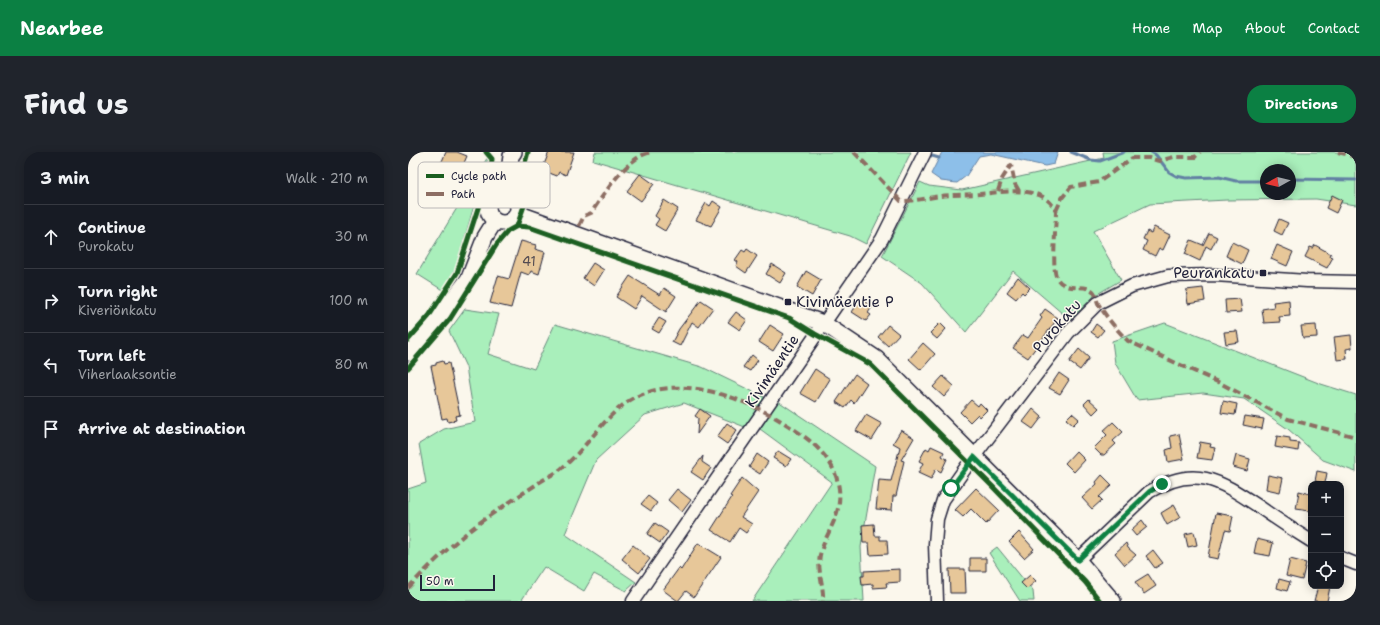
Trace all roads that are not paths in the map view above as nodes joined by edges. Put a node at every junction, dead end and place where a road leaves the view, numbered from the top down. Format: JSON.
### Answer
{"nodes":[{"id":1,"x":925,"y":152,"type":"edge"},
{"id":2,"x":488,"y":208,"type":"edge"},
{"id":3,"x":517,"y":208,"type":"edge"},
{"id":4,"x":517,"y":213,"type":"junction"},
{"id":5,"x":495,"y":221,"type":"junction"},
{"id":6,"x":1356,"y":282,"type":"edge"},
{"id":7,"x":823,"y":323,"type":"junction"},
{"id":8,"x":408,"y":353,"type":"edge"},
{"id":9,"x":974,"y":457,"type":"junction"},
{"id":10,"x":1308,"y":540,"type":"edge"},
{"id":11,"x":1344,"y":559,"type":"edge"},
{"id":12,"x":1078,"y":560,"type":"junction"},
{"id":13,"x":1356,"y":564,"type":"edge"},
{"id":14,"x":633,"y":601,"type":"edge"},
{"id":15,"x":937,"y":601,"type":"edge"},
{"id":16,"x":1113,"y":601,"type":"edge"}],
"edges":[{"from":1,"to":7,"type":"street","name":"Kivimäentie"},
{"from":2,"to":5,"type":"street"},
{"from":3,"to":4,"type":"street"},
{"from":4,"to":5,"type":"street"},
{"from":4,"to":7,"type":"street"},
{"from":5,"to":8,"type":"street"},
{"from":6,"to":9,"type":"street","name":"Purokatu"},
{"from":7,"to":9,"type":"street"},
{"from":7,"to":14,"type":"street","name":"Kivimäentie"},
{"from":9,"to":12,"type":"street"},
{"from":9,"to":15,"type":"street","name":"Purokatu"},
{"from":10,"to":12,"type":"street"},
{"from":11,"to":13,"type":"street"},
{"from":12,"to":16,"type":"street"}]}
